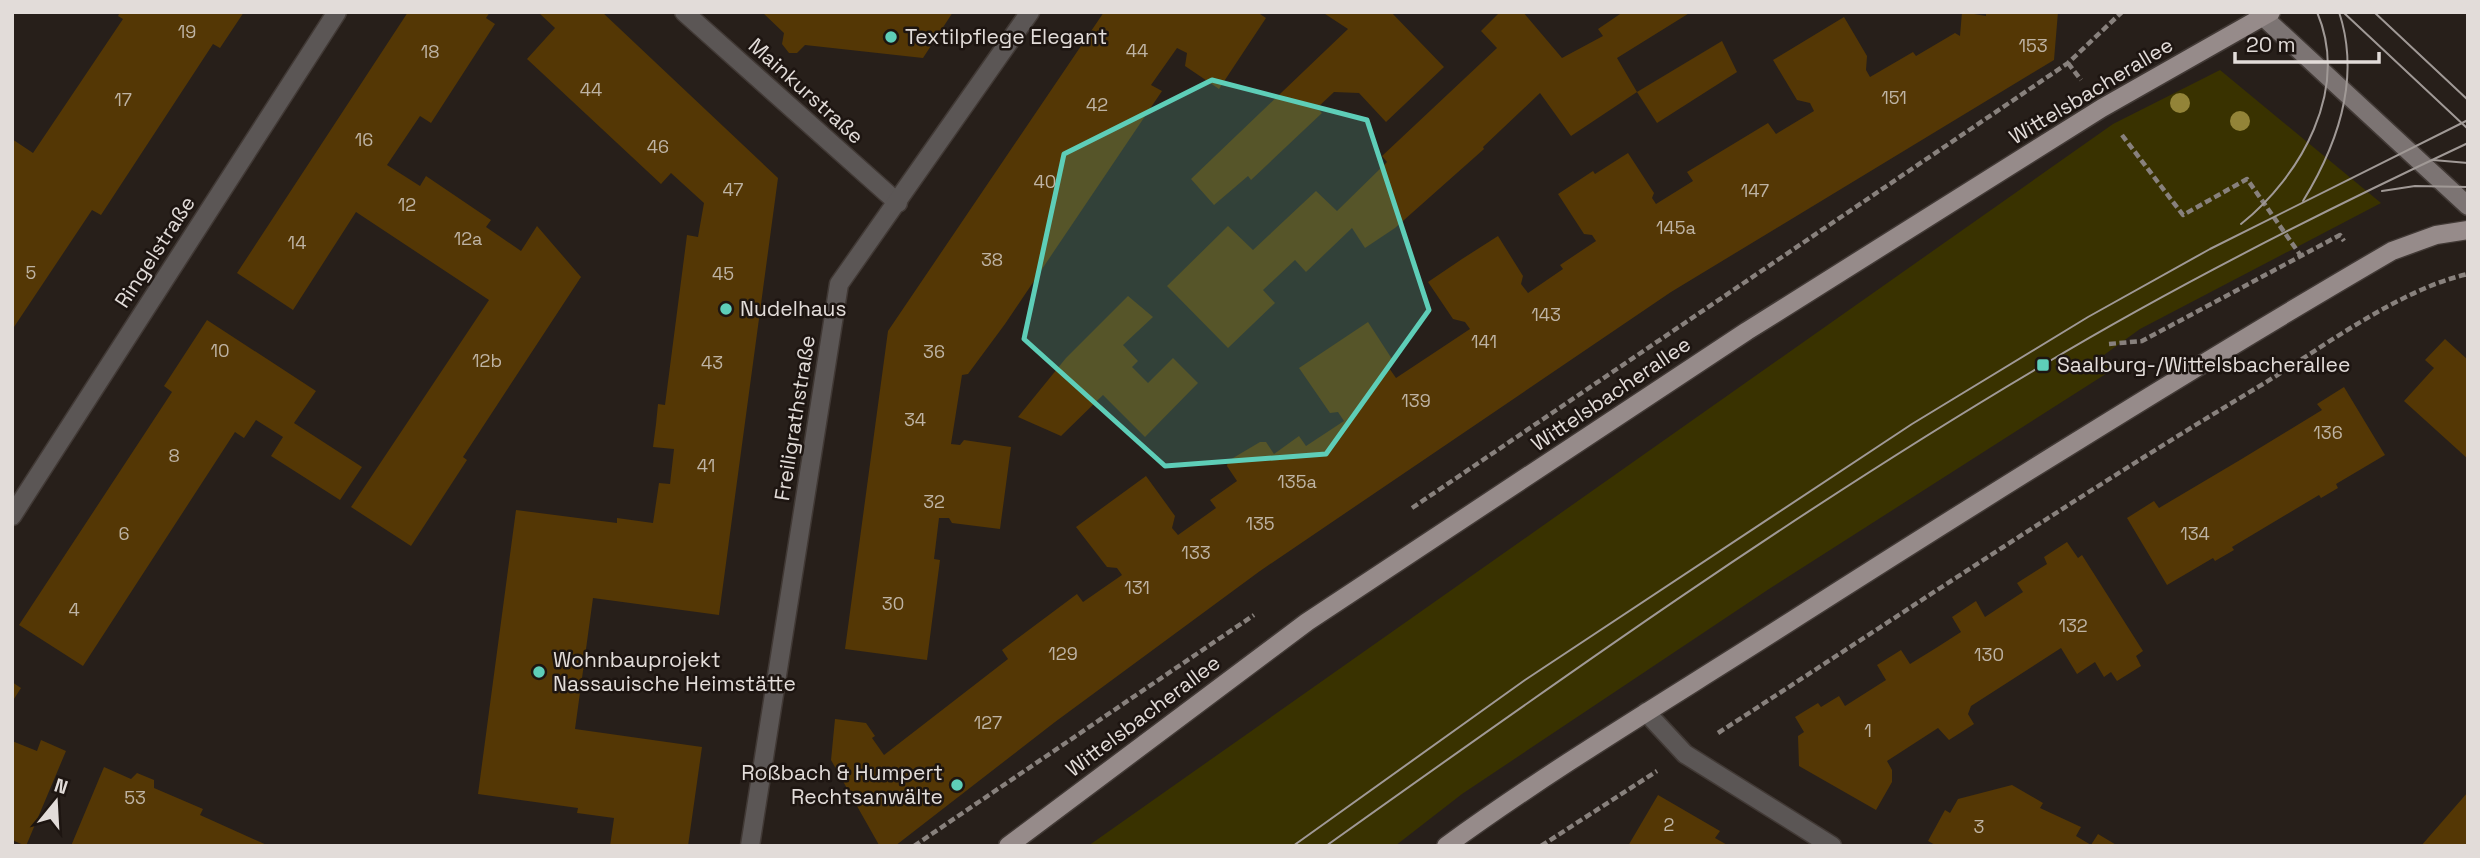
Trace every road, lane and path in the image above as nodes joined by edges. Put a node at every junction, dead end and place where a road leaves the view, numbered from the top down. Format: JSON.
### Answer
{"nodes":[{"id":1,"x":337,"y":12,"type":"edge"},
{"id":2,"x":684,"y":12,"type":"edge"},
{"id":3,"x":1030,"y":12,"type":"edge"},
{"id":4,"x":2122,"y":12,"type":"edge"},
{"id":5,"x":2264,"y":14,"type":"edge"},
{"id":6,"x":2121,"y":134,"type":"dead end"},
{"id":7,"x":898,"y":203,"type":"junction"},
{"id":8,"x":2468,"y":206,"type":"edge"},
{"id":9,"x":2468,"y":230,"type":"edge"},
{"id":10,"x":2340,"y":235,"type":"dead end"},
{"id":11,"x":2301,"y":256,"type":"junction"},
{"id":12,"x":2468,"y":274,"type":"edge"},
{"id":13,"x":2109,"y":344,"type":"dead end"},
{"id":14,"x":1407,"y":511,"type":"dead end"},
{"id":15,"x":12,"y":516,"type":"edge"},
{"id":16,"x":1258,"y":612,"type":"dead end"},
{"id":17,"x":1646,"y":712,"type":"junction"},
{"id":18,"x":1728,"y":727,"type":"dead end"},
{"id":19,"x":1636,"y":783,"type":"dead end"},
{"id":20,"x":750,"y":846,"type":"edge"},
{"id":21,"x":914,"y":846,"type":"edge"},
{"id":22,"x":1008,"y":846,"type":"edge"},
{"id":23,"x":1446,"y":846,"type":"edge"},
{"id":24,"x":1541,"y":846,"type":"edge"},
{"id":25,"x":1832,"y":846,"type":"edge"}],
"edges":[{"from":1,"to":15,"type":"street","name":"Ringelstraße"},
{"from":2,"to":7,"type":"street","name":"Mainkurstraße"},
{"from":3,"to":7,"type":"street","name":"Freiligrathstraße"},
{"from":4,"to":14,"type":"path"},
{"from":5,"to":8,"type":"main road"},
{"from":5,"to":22,"type":"main road","name":"Wittelsbacherallee"},
{"from":6,"to":11,"type":"path"},
{"from":7,"to":20,"type":"street","name":"Freiligrathstraße"},
{"from":9,"to":17,"type":"main road"},
{"from":10,"to":11,"type":"path"},
{"from":11,"to":13,"type":"path"},
{"from":12,"to":18,"type":"path"},
{"from":16,"to":21,"type":"path"},
{"from":17,"to":23,"type":"main road"},
{"from":17,"to":25,"type":"street"},
{"from":19,"to":24,"type":"path"}]}
